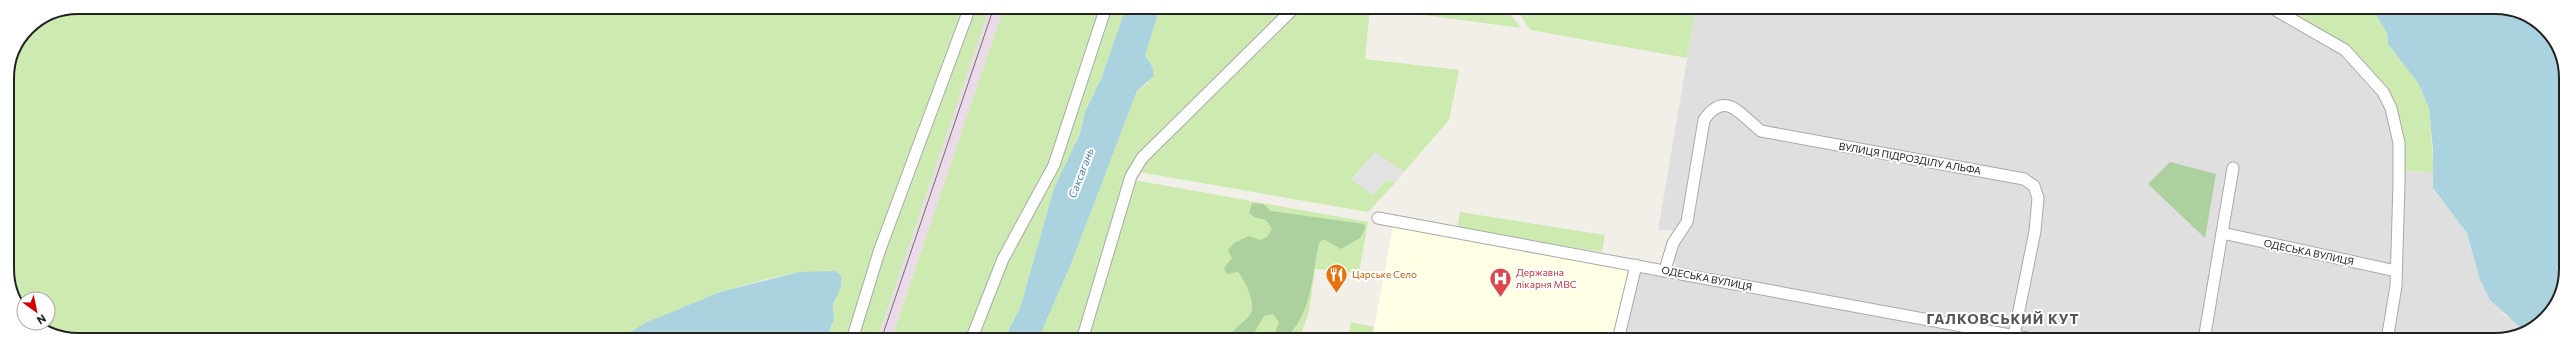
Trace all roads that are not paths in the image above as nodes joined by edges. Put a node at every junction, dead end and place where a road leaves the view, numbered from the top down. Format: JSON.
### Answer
{"nodes":[{"id":1,"x":967,"y":14,"type":"edge"},
{"id":2,"x":1104,"y":14,"type":"edge"},
{"id":3,"x":1288,"y":14,"type":"edge"},
{"id":4,"x":2282,"y":14,"type":"edge"},
{"id":5,"x":2233,"y":168,"type":"dead end"},
{"id":6,"x":1378,"y":218,"type":"dead end"},
{"id":7,"x":2222,"y":233,"type":"junction"},
{"id":8,"x":1636,"y":265,"type":"junction"},
{"id":9,"x":1665,"y":270,"type":"junction"},
{"id":10,"x":2396,"y":270,"type":"junction"},
{"id":11,"x":854,"y":333,"type":"edge"},
{"id":12,"x":974,"y":333,"type":"edge"},
{"id":13,"x":1084,"y":333,"type":"edge"},
{"id":14,"x":1620,"y":333,"type":"edge"},
{"id":15,"x":1988,"y":333,"type":"edge"},
{"id":16,"x":2015,"y":333,"type":"edge"},
{"id":17,"x":2205,"y":333,"type":"edge"},
{"id":18,"x":2388,"y":333,"type":"edge"}],
"edges":[{"from":1,"to":11,"type":"street"},
{"from":2,"to":12,"type":"street"},
{"from":3,"to":13,"type":"street"},
{"from":4,"to":10,"type":"street"},
{"from":5,"to":7,"type":"street"},
{"from":6,"to":8,"type":"street","name":"ОДЕСЬКА ВУЛИЦЯ"},
{"from":7,"to":10,"type":"street","name":"ОДЕСЬКА ВУЛИЦЯ"},
{"from":7,"to":17,"type":"street"},
{"from":8,"to":9,"type":"street","name":"ОДЕСЬКА ВУЛИЦЯ"},
{"from":8,"to":14,"type":"street"},
{"from":9,"to":15,"type":"street","name":"ОДЕСЬКА ВУЛИЦЯ"},
{"from":9,"to":16,"type":"street","name":"ВУЛИЦЯ ПІДРОЗДІЛУ АЛЬФА"},
{"from":10,"to":18,"type":"street"}]}
